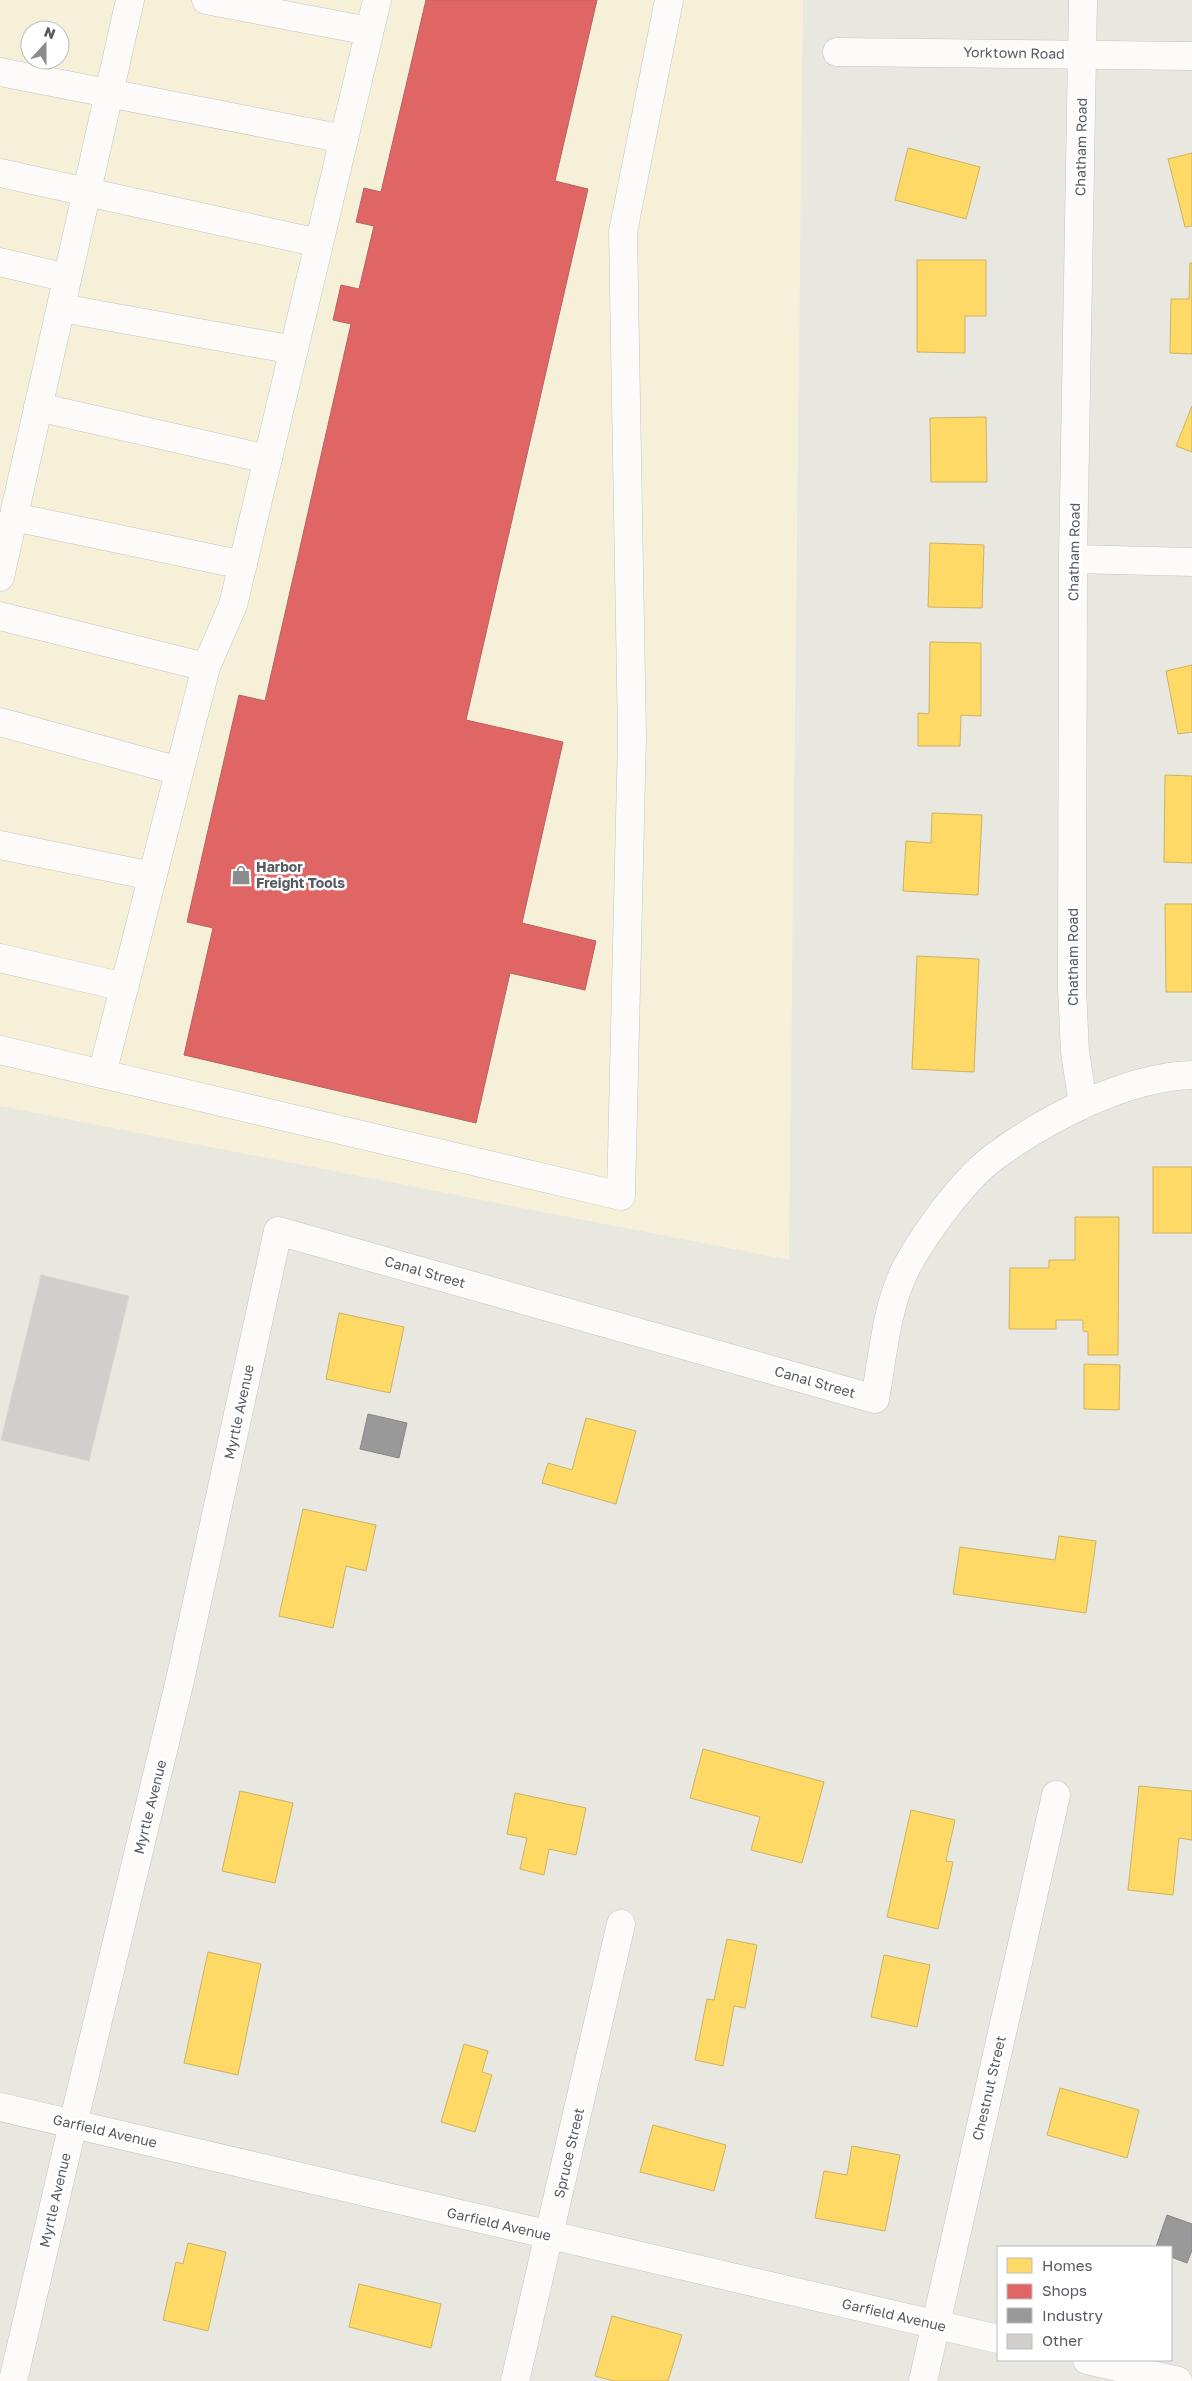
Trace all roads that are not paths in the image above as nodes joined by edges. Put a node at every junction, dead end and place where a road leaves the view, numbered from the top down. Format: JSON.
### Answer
{"nodes":[{"id":1,"x":130,"y":0,"type":"edge"},
{"id":2,"x":206,"y":0,"type":"edge"},
{"id":3,"x":377,"y":0,"type":"edge"},
{"id":4,"x":669,"y":0,"type":"edge"},
{"id":5,"x":1083,"y":0,"type":"edge"},
{"id":6,"x":369,"y":31,"type":"junction"},
{"id":7,"x":837,"y":52,"type":"dead end"},
{"id":8,"x":1082,"y":54,"type":"junction"},
{"id":9,"x":1192,"y":56,"type":"edge"},
{"id":10,"x":0,"y":72,"type":"edge"},
{"id":11,"x":109,"y":93,"type":"junction"},
{"id":12,"x":344,"y":139,"type":"junction"},
{"id":13,"x":0,"y":173,"type":"edge"},
{"id":14,"x":87,"y":192,"type":"junction"},
{"id":15,"x":319,"y":243,"type":"junction"},
{"id":16,"x":0,"y":262,"type":"edge"},
{"id":17,"x":68,"y":278,"type":"junction"},
{"id":18,"x":61,"y":308,"type":"junction"},
{"id":19,"x":294,"y":350,"type":"junction"},
{"id":20,"x":38,"y":407,"type":"junction"},
{"id":21,"x":268,"y":459,"type":"junction"},
{"id":22,"x":14,"y":517,"type":"junction"},
{"id":23,"x":1073,"y":559,"type":"junction"},
{"id":24,"x":1192,"y":562,"type":"edge"},
{"id":25,"x":243,"y":565,"type":"junction"},
{"id":26,"x":0,"y":576,"type":"edge"},
{"id":27,"x":0,"y":616,"type":"edge"},
{"id":28,"x":206,"y":667,"type":"junction"},
{"id":29,"x":0,"y":722,"type":"edge"},
{"id":30,"x":179,"y":771,"type":"junction"},
{"id":31,"x":0,"y":845,"type":"edge"},
{"id":32,"x":152,"y":876,"type":"junction"},
{"id":33,"x":0,"y":958,"type":"edge"},
{"id":34,"x":124,"y":987,"type":"junction"},
{"id":35,"x":0,"y":1050,"type":"edge"},
{"id":36,"x":102,"y":1074,"type":"junction"},
{"id":37,"x":1192,"y":1076,"type":"edge"},
{"id":38,"x":1082,"y":1104,"type":"junction"},
{"id":39,"x":278,"y":1231,"type":"joint"},
{"id":40,"x":1056,"y":1795,"type":"dead end"},
{"id":41,"x":621,"y":1924,"type":"dead end"},
{"id":42,"x":0,"y":2107,"type":"edge"},
{"id":43,"x":73,"y":2124,"type":"junction"},
{"id":44,"x":550,"y":2236,"type":"junction"},
{"id":45,"x":935,"y":2324,"type":"junction"},
{"id":46,"x":997,"y":2339,"type":"edge"},
{"id":47,"x":1091,"y":2361,"type":"edge"},
{"id":48,"x":13,"y":2381,"type":"edge"},
{"id":49,"x":515,"y":2381,"type":"edge"},
{"id":50,"x":922,"y":2381,"type":"edge"},
{"id":51,"x":1178,"y":2381,"type":"edge"}],
"edges":[{"from":1,"to":11,"type":"street"},
{"from":2,"to":6,"type":"street"},
{"from":3,"to":6,"type":"street"},
{"from":4,"to":36,"type":"street"},
{"from":5,"to":8,"type":"street","name":"Chatham Road"},
{"from":6,"to":12,"type":"street"},
{"from":7,"to":8,"type":"street","name":"Yorktown Road"},
{"from":8,"to":9,"type":"street","name":"Yorktown Road"},
{"from":8,"to":23,"type":"street","name":"Chatham Road"},
{"from":10,"to":11,"type":"street"},
{"from":11,"to":12,"type":"street"},
{"from":11,"to":14,"type":"street"},
{"from":12,"to":15,"type":"street"},
{"from":13,"to":14,"type":"street"},
{"from":14,"to":15,"type":"street"},
{"from":14,"to":17,"type":"street"},
{"from":15,"to":19,"type":"street"},
{"from":16,"to":17,"type":"street"},
{"from":17,"to":18,"type":"street"},
{"from":18,"to":19,"type":"street"},
{"from":18,"to":20,"type":"street"},
{"from":19,"to":21,"type":"street"},
{"from":20,"to":21,"type":"street"},
{"from":20,"to":22,"type":"street"},
{"from":21,"to":25,"type":"street"},
{"from":22,"to":25,"type":"street"},
{"from":22,"to":26,"type":"street"},
{"from":23,"to":24,"type":"street"},
{"from":23,"to":38,"type":"street","name":"Chatham Road"},
{"from":25,"to":28,"type":"street"},
{"from":27,"to":28,"type":"street"},
{"from":28,"to":30,"type":"street"},
{"from":29,"to":30,"type":"street"},
{"from":30,"to":32,"type":"street"},
{"from":31,"to":32,"type":"street"},
{"from":32,"to":34,"type":"street"},
{"from":33,"to":34,"type":"street"},
{"from":34,"to":36,"type":"street"},
{"from":35,"to":36,"type":"street"},
{"from":37,"to":38,"type":"street","name":"Canal Street"},
{"from":38,"to":39,"type":"street","name":"Canal Street"},
{"from":39,"to":43,"type":"street","name":"Myrtle Avenue"},
{"from":40,"to":45,"type":"street","name":"Chestnut Street"},
{"from":41,"to":44,"type":"street","name":"Spruce Street"},
{"from":42,"to":43,"type":"street","name":"Garfield Avenue"},
{"from":43,"to":44,"type":"street","name":"Garfield Avenue"},
{"from":43,"to":48,"type":"street","name":"Myrtle Avenue"},
{"from":44,"to":45,"type":"street","name":"Garfield Avenue"},
{"from":44,"to":49,"type":"street","name":"Spruce Street"},
{"from":45,"to":46,"type":"street","name":"Garfield Avenue"},
{"from":45,"to":50,"type":"street","name":"Chestnut Street"},
{"from":47,"to":51,"type":"street"}]}
